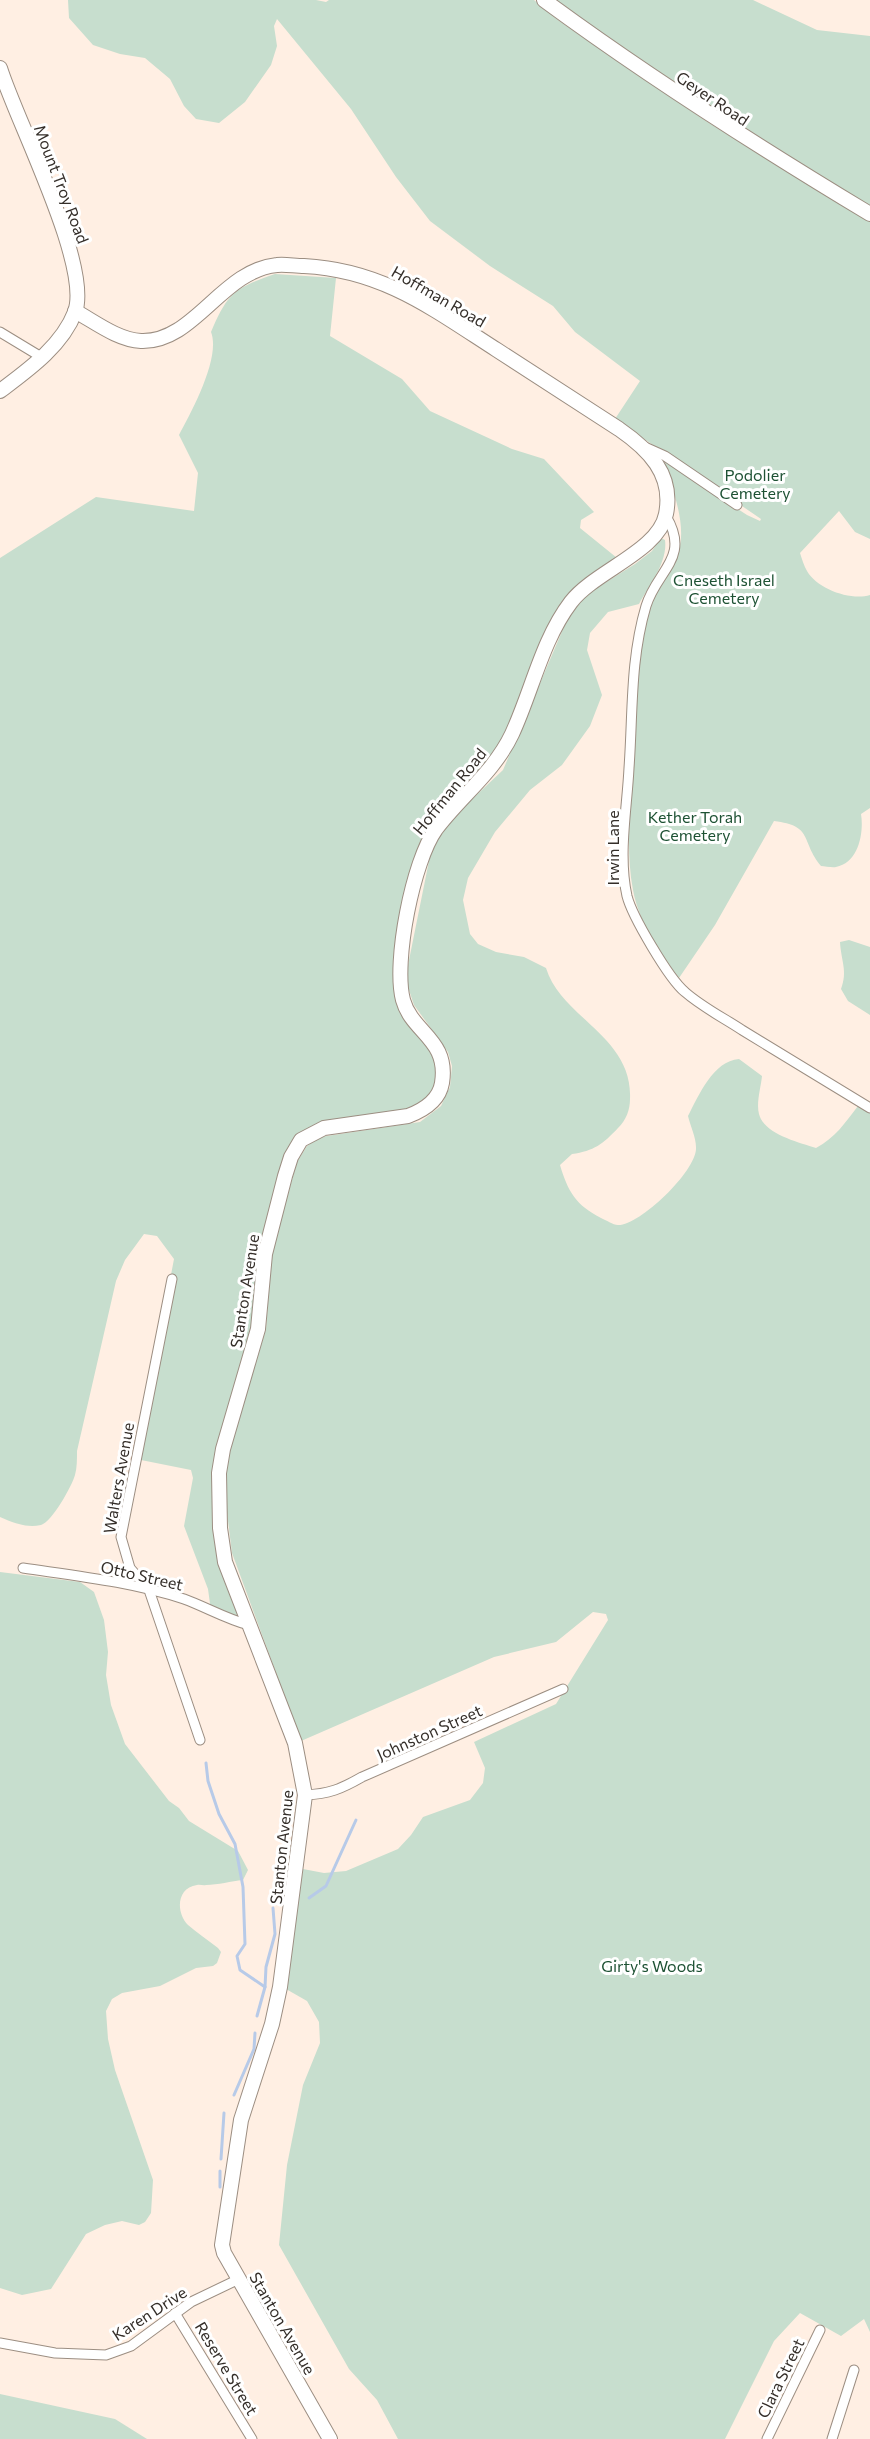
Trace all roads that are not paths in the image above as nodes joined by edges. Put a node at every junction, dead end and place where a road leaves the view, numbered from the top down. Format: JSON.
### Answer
{"nodes":[{"id":1,"x":544,"y":0,"type":"edge"},
{"id":2,"x":0,"y":68,"type":"edge"},
{"id":3,"x":870,"y":214,"type":"edge"},
{"id":4,"x":75,"y":311,"type":"junction"},
{"id":5,"x":0,"y":332,"type":"edge"},
{"id":6,"x":44,"y":358,"type":"junction"},
{"id":7,"x":0,"y":391,"type":"edge"},
{"id":8,"x":643,"y":446,"type":"junction"},
{"id":9,"x":737,"y":505,"type":"dead end"},
{"id":10,"x":666,"y":516,"type":"junction"},
{"id":11,"x":870,"y":1108,"type":"edge"},
{"id":12,"x":301,"y":1140,"type":"joint"},
{"id":13,"x":172,"y":1279,"type":"dead end"},
{"id":14,"x":23,"y":1568,"type":"dead end"},
{"id":15,"x":149,"y":1590,"type":"junction"},
{"id":16,"x":249,"y":1625,"type":"junction"},
{"id":17,"x":563,"y":1689,"type":"dead end"},
{"id":18,"x":200,"y":1740,"type":"dead end"},
{"id":19,"x":305,"y":1795,"type":"junction"},
{"id":20,"x":239,"y":2279,"type":"junction"},
{"id":21,"x":175,"y":2313,"type":"junction"},
{"id":22,"x":820,"y":2330,"type":"dead end"},
{"id":23,"x":0,"y":2343,"type":"edge"},
{"id":24,"x":854,"y":2370,"type":"dead end"},
{"id":25,"x":252,"y":2439,"type":"edge"},
{"id":26,"x":330,"y":2439,"type":"edge"},
{"id":27,"x":767,"y":2439,"type":"edge"},
{"id":28,"x":832,"y":2439,"type":"edge"}],
"edges":[{"from":1,"to":3,"type":"street","name":"Geyer Road"},
{"from":2,"to":4,"type":"street","name":"Mount Troy Road"},
{"from":4,"to":6,"type":"street","name":"Mount Troy Road"},
{"from":4,"to":8,"type":"street","name":"Hoffman Road"},
{"from":5,"to":6,"type":"street"},
{"from":6,"to":7,"type":"street","name":"Mount Troy Road"},
{"from":8,"to":9,"type":"street","name":"Hoffman Road"},
{"from":8,"to":10,"type":"street","name":"Hoffman Road"},
{"from":10,"to":11,"type":"street","name":"Irwin Lane"},
{"from":10,"to":12,"type":"street","name":"Hoffman Road"},
{"from":12,"to":16,"type":"street","name":"Stanton Avenue"},
{"from":13,"to":15,"type":"street","name":"Walters Avenue"},
{"from":14,"to":15,"type":"street","name":"Otto Street"},
{"from":15,"to":16,"type":"street","name":"Otto Street"},
{"from":15,"to":18,"type":"street","name":"Walters Avenue"},
{"from":16,"to":19,"type":"street","name":"Stanton Avenue"},
{"from":17,"to":19,"type":"street","name":"Johnston Street"},
{"from":19,"to":20,"type":"street","name":"Stanton Avenue"},
{"from":20,"to":21,"type":"street","name":"Karen Drive"},
{"from":20,"to":26,"type":"street","name":"Stanton Avenue"},
{"from":21,"to":23,"type":"street","name":"Karen Drive"},
{"from":21,"to":25,"type":"street","name":"Reserve Street"},
{"from":22,"to":27,"type":"street","name":"Clara Street"},
{"from":24,"to":28,"type":"street"}]}
